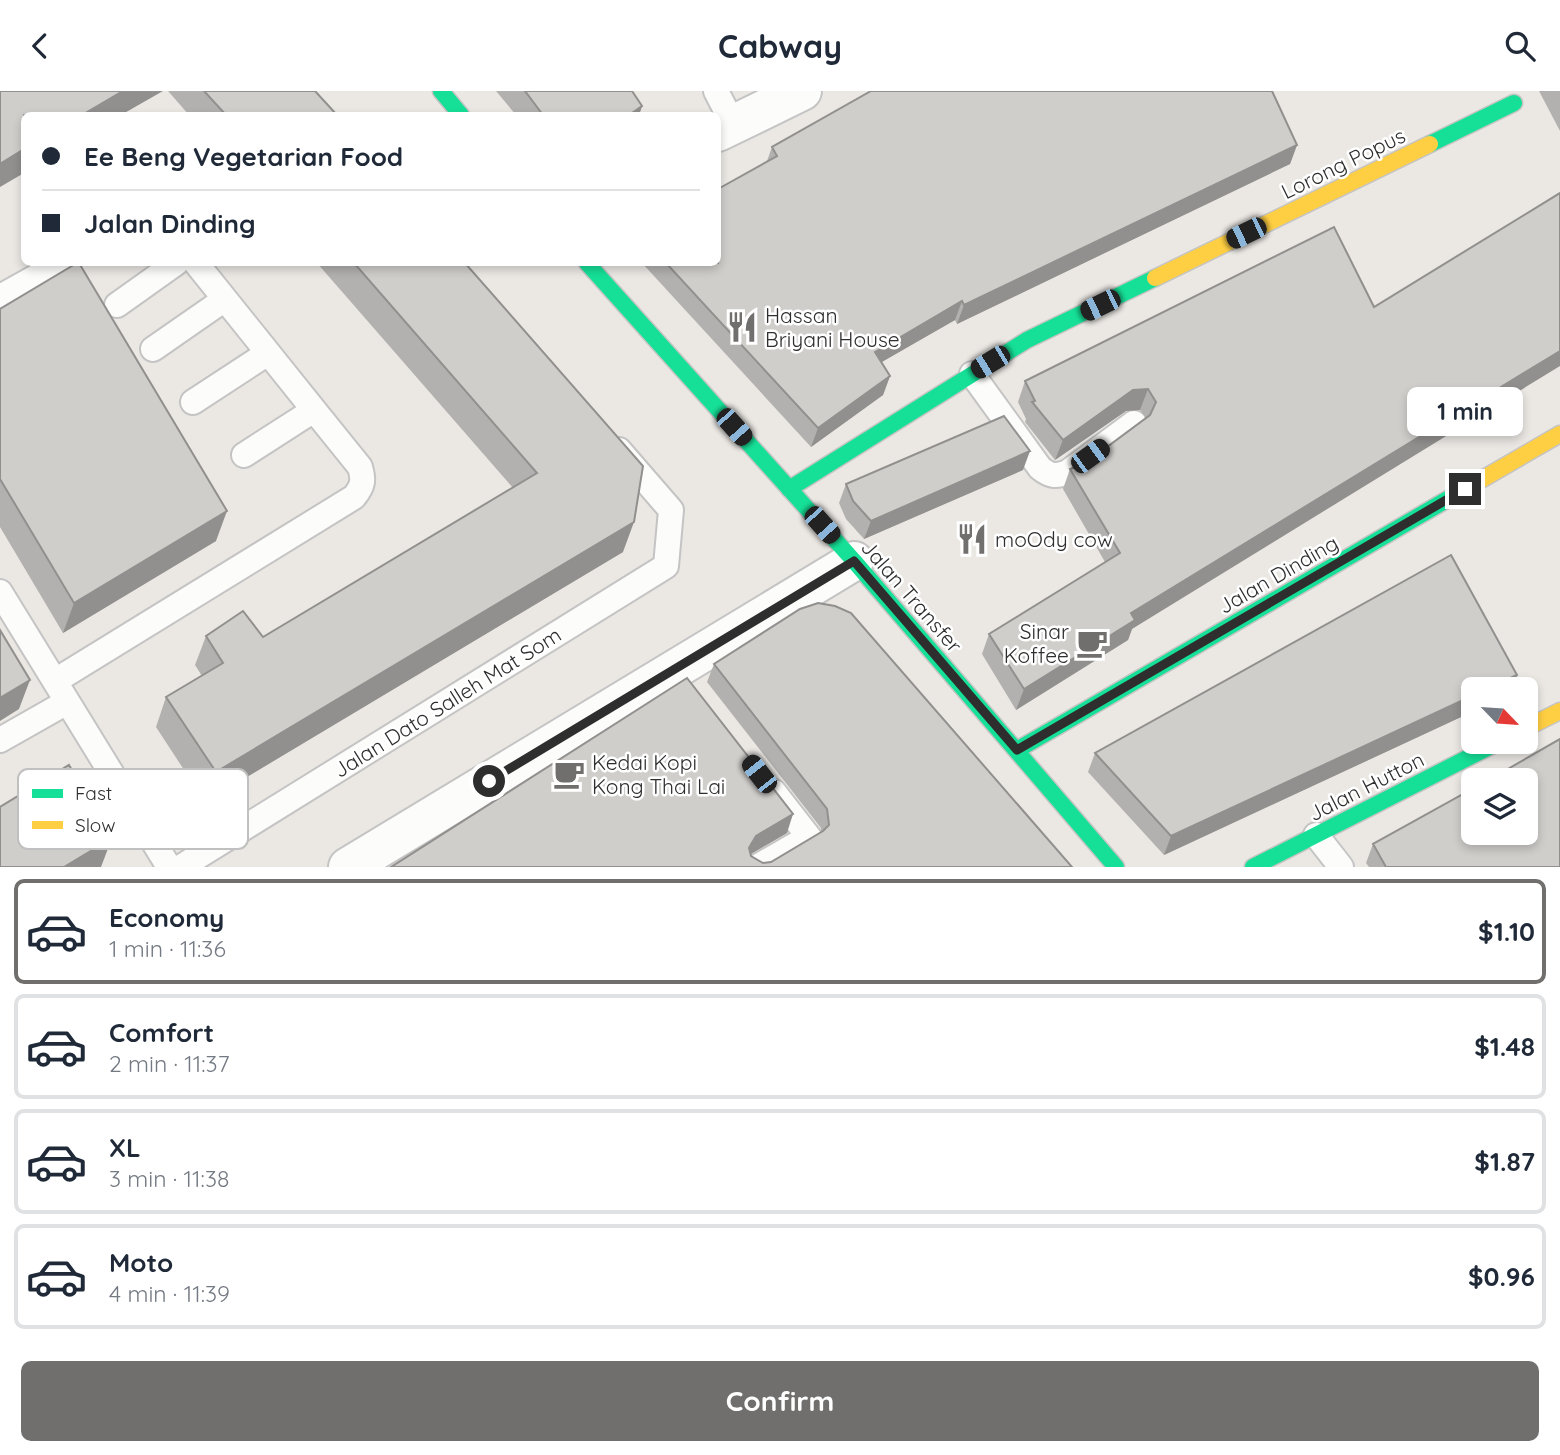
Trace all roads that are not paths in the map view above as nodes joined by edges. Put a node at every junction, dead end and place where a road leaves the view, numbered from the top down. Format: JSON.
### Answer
{"nodes":[{"id":1,"x":441,"y":91,"type":"edge"},
{"id":2,"x":716,"y":91,"type":"edge"},
{"id":3,"x":802,"y":91,"type":"edge"},
{"id":4,"x":1514,"y":103,"type":"dead end"},
{"id":5,"x":458,"y":112,"type":"edge"},
{"id":6,"x":725,"y":128,"type":"edge"},
{"id":7,"x":56,"y":266,"type":"edge"},
{"id":8,"x":172,"y":266,"type":"edge"},
{"id":9,"x":198,"y":266,"type":"edge"},
{"id":10,"x":590,"y":266,"type":"edge"},
{"id":11,"x":0,"y":297,"type":"edge"},
{"id":12,"x":225,"y":299,"type":"junction"},
{"id":13,"x":117,"y":305,"type":"dead end"},
{"id":14,"x":153,"y":349,"type":"dead end"},
{"id":15,"x":268,"y":353,"type":"junction"},
{"id":16,"x":972,"y":374,"type":"junction"},
{"id":17,"x":193,"y":402,"type":"dead end"},
{"id":18,"x":314,"y":410,"type":"junction"},
{"id":19,"x":1134,"y":423,"type":"edge"},
{"id":20,"x":600,"y":428,"type":"edge"},
{"id":21,"x":1560,"y":434,"type":"edge"},
{"id":22,"x":244,"y":454,"type":"dead end"},
{"id":23,"x":789,"y":489,"type":"junction"},
{"id":24,"x":854,"y":561,"type":"junction"},
{"id":25,"x":0,"y":592,"type":"edge"},
{"id":26,"x":61,"y":691,"type":"junction"},
{"id":27,"x":1560,"y":711,"type":"edge"},
{"id":28,"x":1538,"y":723,"type":"edge"},
{"id":29,"x":0,"y":740,"type":"edge"},
{"id":30,"x":1017,"y":750,"type":"junction"},
{"id":31,"x":1475,"y":754,"type":"edge"},
{"id":32,"x":109,"y":769,"type":"edge"},
{"id":33,"x":759,"y":774,"type":"edge"},
{"id":34,"x":248,"y":825,"type":"edge"},
{"id":35,"x":1316,"y":835,"type":"junction"},
{"id":36,"x":158,"y":849,"type":"edge"},
{"id":37,"x":210,"y":849,"type":"edge"},
{"id":38,"x":169,"y":867,"type":"edge"},
{"id":39,"x":181,"y":867,"type":"edge"},
{"id":40,"x":348,"y":867,"type":"edge"},
{"id":41,"x":757,"y":867,"type":"edge"},
{"id":42,"x":1116,"y":867,"type":"edge"},
{"id":43,"x":1253,"y":867,"type":"edge"},
{"id":44,"x":1341,"y":867,"type":"edge"}],
"edges":[{"from":1,"to":5,"type":"street"},
{"from":2,"to":6,"type":"lane"},
{"from":3,"to":6,"type":"street"},
{"from":4,"to":16,"type":"street","name":"Lorong Popus"},
{"from":7,"to":11,"type":"lane"},
{"from":8,"to":13,"type":"lane"},
{"from":9,"to":12,"type":"lane"},
{"from":10,"to":23,"type":"street","name":"Jalan Transfer"},
{"from":12,"to":14,"type":"lane"},
{"from":12,"to":15,"type":"lane"},
{"from":15,"to":17,"type":"lane"},
{"from":15,"to":18,"type":"lane"},
{"from":16,"to":19,"type":"lane"},
{"from":16,"to":23,"type":"street","name":"Lorong Popus"},
{"from":18,"to":22,"type":"lane"},
{"from":18,"to":26,"type":"lane"},
{"from":20,"to":34,"type":"lane","name":"Jalan Dato Salleh Mat Som"},
{"from":21,"to":30,"type":"street","name":"Jalan Dinding"},
{"from":23,"to":24,"type":"street","name":"Jalan Transfer"},
{"from":24,"to":30,"type":"street","name":"Jalan Transfer"},
{"from":24,"to":40,"type":"street"},
{"from":25,"to":26,"type":"lane"},
{"from":26,"to":29,"type":"lane"},
{"from":26,"to":32,"type":"lane"},
{"from":27,"to":28,"type":"street"},
{"from":30,"to":42,"type":"street","name":"Jalan Transfer"},
{"from":31,"to":35,"type":"street","name":"Jalan Hutton"},
{"from":33,"to":41,"type":"lane"},
{"from":35,"to":43,"type":"street","name":"Jalan Hutton"},
{"from":35,"to":44,"type":"lane"},
{"from":36,"to":38,"type":"lane"},
{"from":37,"to":39,"type":"lane","name":"Jalan Dato Salleh Mat Som"}]}
